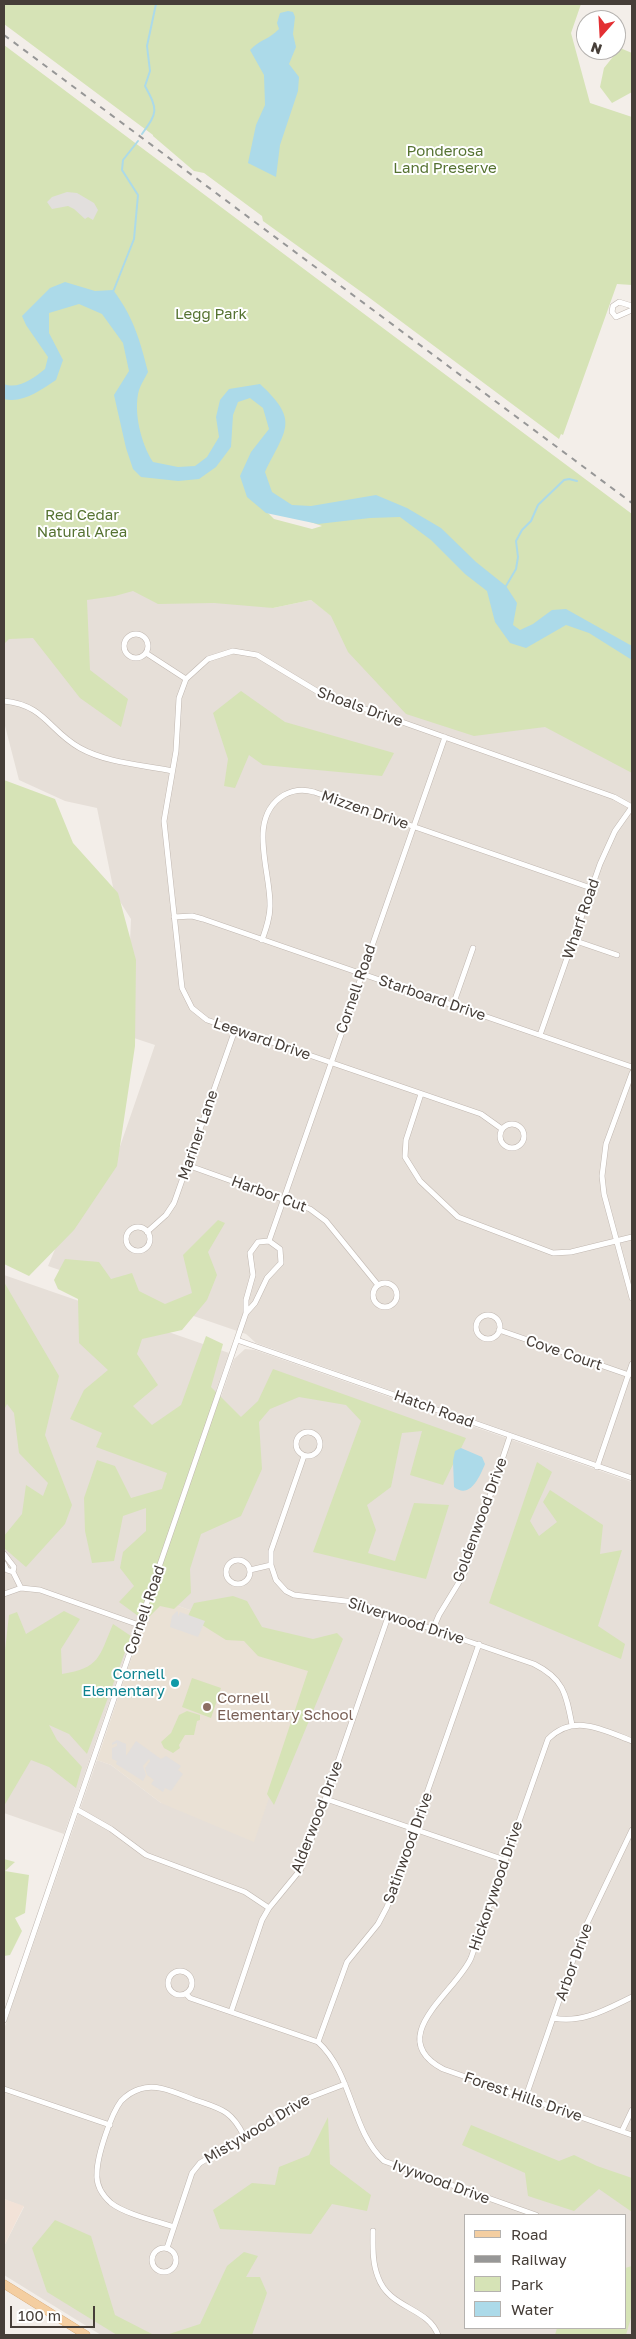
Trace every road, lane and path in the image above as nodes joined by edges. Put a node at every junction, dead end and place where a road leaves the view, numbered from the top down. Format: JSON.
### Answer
{"nodes":[{"id":1,"x":632,"y":306,"type":"edge"},
{"id":2,"x":632,"y":310,"type":"edge"},
{"id":3,"x":146,"y":652,"type":"junction"},
{"id":4,"x":186,"y":679,"type":"junction"},
{"id":5,"x":4,"y":701,"type":"edge"},
{"id":6,"x":445,"y":737,"type":"junction"},
{"id":7,"x":172,"y":771,"type":"junction"},
{"id":8,"x":632,"y":807,"type":"edge"},
{"id":9,"x":414,"y":827,"type":"junction"},
{"id":10,"x":591,"y":888,"type":"junction"},
{"id":11,"x":174,"y":917,"type":"junction"},
{"id":12,"x":262,"y":940,"type":"junction"},
{"id":13,"x":574,"y":940,"type":"junction"},
{"id":14,"x":473,"y":948,"type":"dead end"},
{"id":15,"x":617,"y":955,"type":"dead end"},
{"id":16,"x":361,"y":974,"type":"junction"},
{"id":17,"x":453,"y":1005,"type":"junction"},
{"id":18,"x":234,"y":1030,"type":"junction"},
{"id":19,"x":540,"y":1035,"type":"junction"},
{"id":20,"x":331,"y":1062,"type":"junction"},
{"id":21,"x":632,"y":1067,"type":"edge"},
{"id":22,"x":632,"y":1073,"type":"edge"},
{"id":23,"x":421,"y":1094,"type":"junction"},
{"id":24,"x":502,"y":1130,"type":"junction"},
{"id":25,"x":187,"y":1165,"type":"junction"},
{"id":26,"x":284,"y":1198,"type":"junction"},
{"id":27,"x":147,"y":1232,"type":"junction"},
{"id":28,"x":632,"y":1237,"type":"edge"},
{"id":29,"x":269,"y":1241,"type":"junction"},
{"id":30,"x":617,"y":1241,"type":"junction"},
{"id":31,"x":378,"y":1285,"type":"junction"},
{"id":32,"x":632,"y":1298,"type":"edge"},
{"id":33,"x":246,"y":1313,"type":"junction"},
{"id":34,"x":500,"y":1330,"type":"junction"},
{"id":35,"x":237,"y":1340,"type":"junction"},
{"id":36,"x":632,"y":1364,"type":"edge"},
{"id":37,"x":629,"y":1375,"type":"junction"},
{"id":38,"x":510,"y":1436,"type":"junction"},
{"id":39,"x":304,"y":1456,"type":"junction"},
{"id":40,"x":597,"y":1467,"type":"junction"},
{"id":41,"x":632,"y":1478,"type":"edge"},
{"id":42,"x":4,"y":1554,"type":"edge"},
{"id":43,"x":4,"y":1564,"type":"edge"},
{"id":44,"x":271,"y":1565,"type":"junction"},
{"id":45,"x":250,"y":1570,"type":"junction"},
{"id":46,"x":13,"y":1572,"type":"junction"},
{"id":47,"x":21,"y":1588,"type":"junction"},
{"id":48,"x":4,"y":1594,"type":"edge"},
{"id":49,"x":389,"y":1614,"type":"junction"},
{"id":50,"x":139,"y":1625,"type":"junction"},
{"id":51,"x":433,"y":1629,"type":"junction"},
{"id":52,"x":479,"y":1644,"type":"junction"},
{"id":53,"x":572,"y":1725,"type":"junction"},
{"id":54,"x":632,"y":1741,"type":"edge"},
{"id":55,"x":326,"y":1799,"type":"junction"},
{"id":56,"x":76,"y":1809,"type":"junction"},
{"id":57,"x":415,"y":1829,"type":"junction"},
{"id":58,"x":632,"y":1830,"type":"edge"},
{"id":59,"x":505,"y":1860,"type":"junction"},
{"id":60,"x":269,"y":1908,"type":"junction"},
{"id":61,"x":186,"y":1994,"type":"junction"},
{"id":62,"x":632,"y":1997,"type":"edge"},
{"id":63,"x":231,"y":2012,"type":"junction"},
{"id":64,"x":553,"y":2018,"type":"junction"},
{"id":65,"x":4,"y":2020,"type":"edge"},
{"id":66,"x":318,"y":2042,"type":"junction"},
{"id":67,"x":422,"y":2049,"type":"joint"},
{"id":68,"x":344,"y":2084,"type":"junction"},
{"id":69,"x":4,"y":2088,"type":"edge"},
{"id":70,"x":525,"y":2099,"type":"junction"},
{"id":71,"x":632,"y":2110,"type":"edge"},
{"id":72,"x":110,"y":2125,"type":"junction"},
{"id":73,"x":622,"y":2132,"type":"junction"},
{"id":74,"x":632,"y":2135,"type":"edge"},
{"id":75,"x":244,"y":2136,"type":"junction"},
{"id":76,"x":533,"y":2214,"type":"edge"},
{"id":77,"x":174,"y":2227,"type":"junction"},
{"id":78,"x":373,"y":2230,"type":"dead end"},
{"id":79,"x":167,"y":2248,"type":"junction"},
{"id":80,"x":4,"y":2284,"type":"edge"},
{"id":81,"x":86,"y":2335,"type":"edge"},
{"id":82,"x":438,"y":2335,"type":"edge"}],
"edges":[{"from":1,"to":2,"type":"street"},
{"from":3,"to":3,"type":"street"},
{"from":3,"to":4,"type":"street"},
{"from":4,"to":6,"type":"street","name":"Shoals Drive"},
{"from":4,"to":7,"type":"street","name":"Shoals Drive"},
{"from":5,"to":7,"type":"street"},
{"from":6,"to":8,"type":"street","name":"Shoals Drive"},
{"from":6,"to":9,"type":"street","name":"Cornell Road"},
{"from":7,"to":11,"type":"street","name":"Leeward Drive"},
{"from":8,"to":10,"type":"street","name":"Wharf Road"},
{"from":9,"to":10,"type":"street","name":"Mizzen Drive"},
{"from":9,"to":12,"type":"street","name":"Mizzen Drive"},
{"from":9,"to":16,"type":"street","name":"Cornell Road"},
{"from":10,"to":13,"type":"street","name":"Wharf Road"},
{"from":11,"to":12,"type":"street","name":"Starboard Drive"},
{"from":11,"to":18,"type":"street","name":"Leeward Drive"},
{"from":12,"to":16,"type":"street","name":"Starboard Drive"},
{"from":13,"to":15,"type":"street"},
{"from":13,"to":19,"type":"street","name":"Wharf Road"},
{"from":14,"to":17,"type":"street"},
{"from":16,"to":17,"type":"street","name":"Starboard Drive"},
{"from":16,"to":20,"type":"street","name":"Cornell Road"},
{"from":17,"to":19,"type":"street","name":"Starboard Drive"},
{"from":18,"to":20,"type":"street","name":"Leeward Drive"},
{"from":18,"to":25,"type":"street","name":"Mariner Lane"},
{"from":19,"to":21,"type":"street","name":"Starboard Drive"},
{"from":20,"to":23,"type":"street","name":"Leeward Drive"},
{"from":20,"to":26,"type":"street","name":"Cornell Road"},
{"from":22,"to":30,"type":"street"},
{"from":23,"to":24,"type":"street","name":"Leeward Drive"},
{"from":23,"to":30,"type":"street"},
{"from":24,"to":24,"type":"street","name":"Leeward Drive"},
{"from":25,"to":26,"type":"street","name":"Harbor Cut"},
{"from":25,"to":27,"type":"street","name":"Mariner Lane"},
{"from":26,"to":29,"type":"street","name":"Cornell Road"},
{"from":26,"to":31,"type":"street","name":"Harbor Cut"},
{"from":27,"to":27,"type":"street","name":"Mariner Lane"},
{"from":28,"to":30,"type":"street"},
{"from":29,"to":33,"type":"street","name":"Cornell Road"},
{"from":29,"to":33,"type":"street","name":"Cornell Road"},
{"from":30,"to":32,"type":"street"},
{"from":31,"to":31,"type":"street","name":"Harbor Cut"},
{"from":33,"to":35,"type":"street","name":"Cornell Road"},
{"from":34,"to":34,"type":"street","name":"Cove Court"},
{"from":34,"to":37,"type":"street","name":"Cove Court"},
{"from":35,"to":38,"type":"street","name":"Hatch Road"},
{"from":35,"to":50,"type":"street","name":"Cornell Road"},
{"from":36,"to":37,"type":"street"},
{"from":37,"to":40,"type":"street"},
{"from":38,"to":40,"type":"street","name":"Hatch Road"},
{"from":38,"to":51,"type":"street","name":"Goldenwood Drive"},
{"from":39,"to":39,"type":"street"},
{"from":39,"to":44,"type":"street"},
{"from":40,"to":41,"type":"street","name":"Hatch Road"},
{"from":42,"to":46,"type":"street"},
{"from":43,"to":46,"type":"street"},
{"from":44,"to":45,"type":"street"},
{"from":44,"to":49,"type":"street","name":"Silverwood Drive"},
{"from":45,"to":45,"type":"street"},
{"from":46,"to":47,"type":"street"},
{"from":47,"to":48,"type":"street"},
{"from":47,"to":50,"type":"street"},
{"from":49,"to":51,"type":"street","name":"Silverwood Drive"},
{"from":49,"to":55,"type":"street","name":"Alderwood Drive"},
{"from":50,"to":56,"type":"street","name":"Cornell Road"},
{"from":51,"to":52,"type":"street","name":"Silverwood Drive"},
{"from":52,"to":53,"type":"street","name":"Silverwood Drive"},
{"from":52,"to":57,"type":"street","name":"Satinwood Drive"},
{"from":53,"to":54,"type":"street"},
{"from":53,"to":59,"type":"street","name":"Hickorywood Drive"},
{"from":55,"to":57,"type":"street"},
{"from":55,"to":60,"type":"street","name":"Alderwood Drive"},
{"from":56,"to":60,"type":"street"},
{"from":56,"to":65,"type":"street","name":"Cornell Road"},
{"from":57,"to":59,"type":"street"},
{"from":57,"to":66,"type":"street","name":"Satinwood Drive"},
{"from":58,"to":64,"type":"street","name":"Arbor Drive"},
{"from":59,"to":67,"type":"street","name":"Hickorywood Drive"},
{"from":60,"to":63,"type":"street","name":"Alderwood Drive"},
{"from":61,"to":61,"type":"street","name":"Ivywood Drive"},
{"from":61,"to":63,"type":"street","name":"Ivywood Drive"},
{"from":62,"to":64,"type":"street"},
{"from":63,"to":66,"type":"street","name":"Ivywood Drive"},
{"from":64,"to":70,"type":"street","name":"Arbor Drive"},
{"from":66,"to":68,"type":"street","name":"Ivywood Drive"},
{"from":67,"to":70,"type":"street","name":"Forest Hills Drive"},
{"from":68,"to":75,"type":"street","name":"Mistywood Drive"},
{"from":68,"to":76,"type":"street","name":"Ivywood Drive"},
{"from":69,"to":72,"type":"street"},
{"from":70,"to":73,"type":"street","name":"Forest Hills Drive"},
{"from":71,"to":73,"type":"street"},
{"from":72,"to":75,"type":"street"},
{"from":72,"to":77,"type":"street"},
{"from":73,"to":74,"type":"street","name":"Forest Hills Drive"},
{"from":75,"to":77,"type":"street","name":"Mistywood Drive"},
{"from":77,"to":79,"type":"street","name":"Mistywood Drive"},
{"from":78,"to":82,"type":"street"},
{"from":79,"to":79,"type":"street","name":"Mistywood Drive"},
{"from":80,"to":81,"type":"main road"}]}
